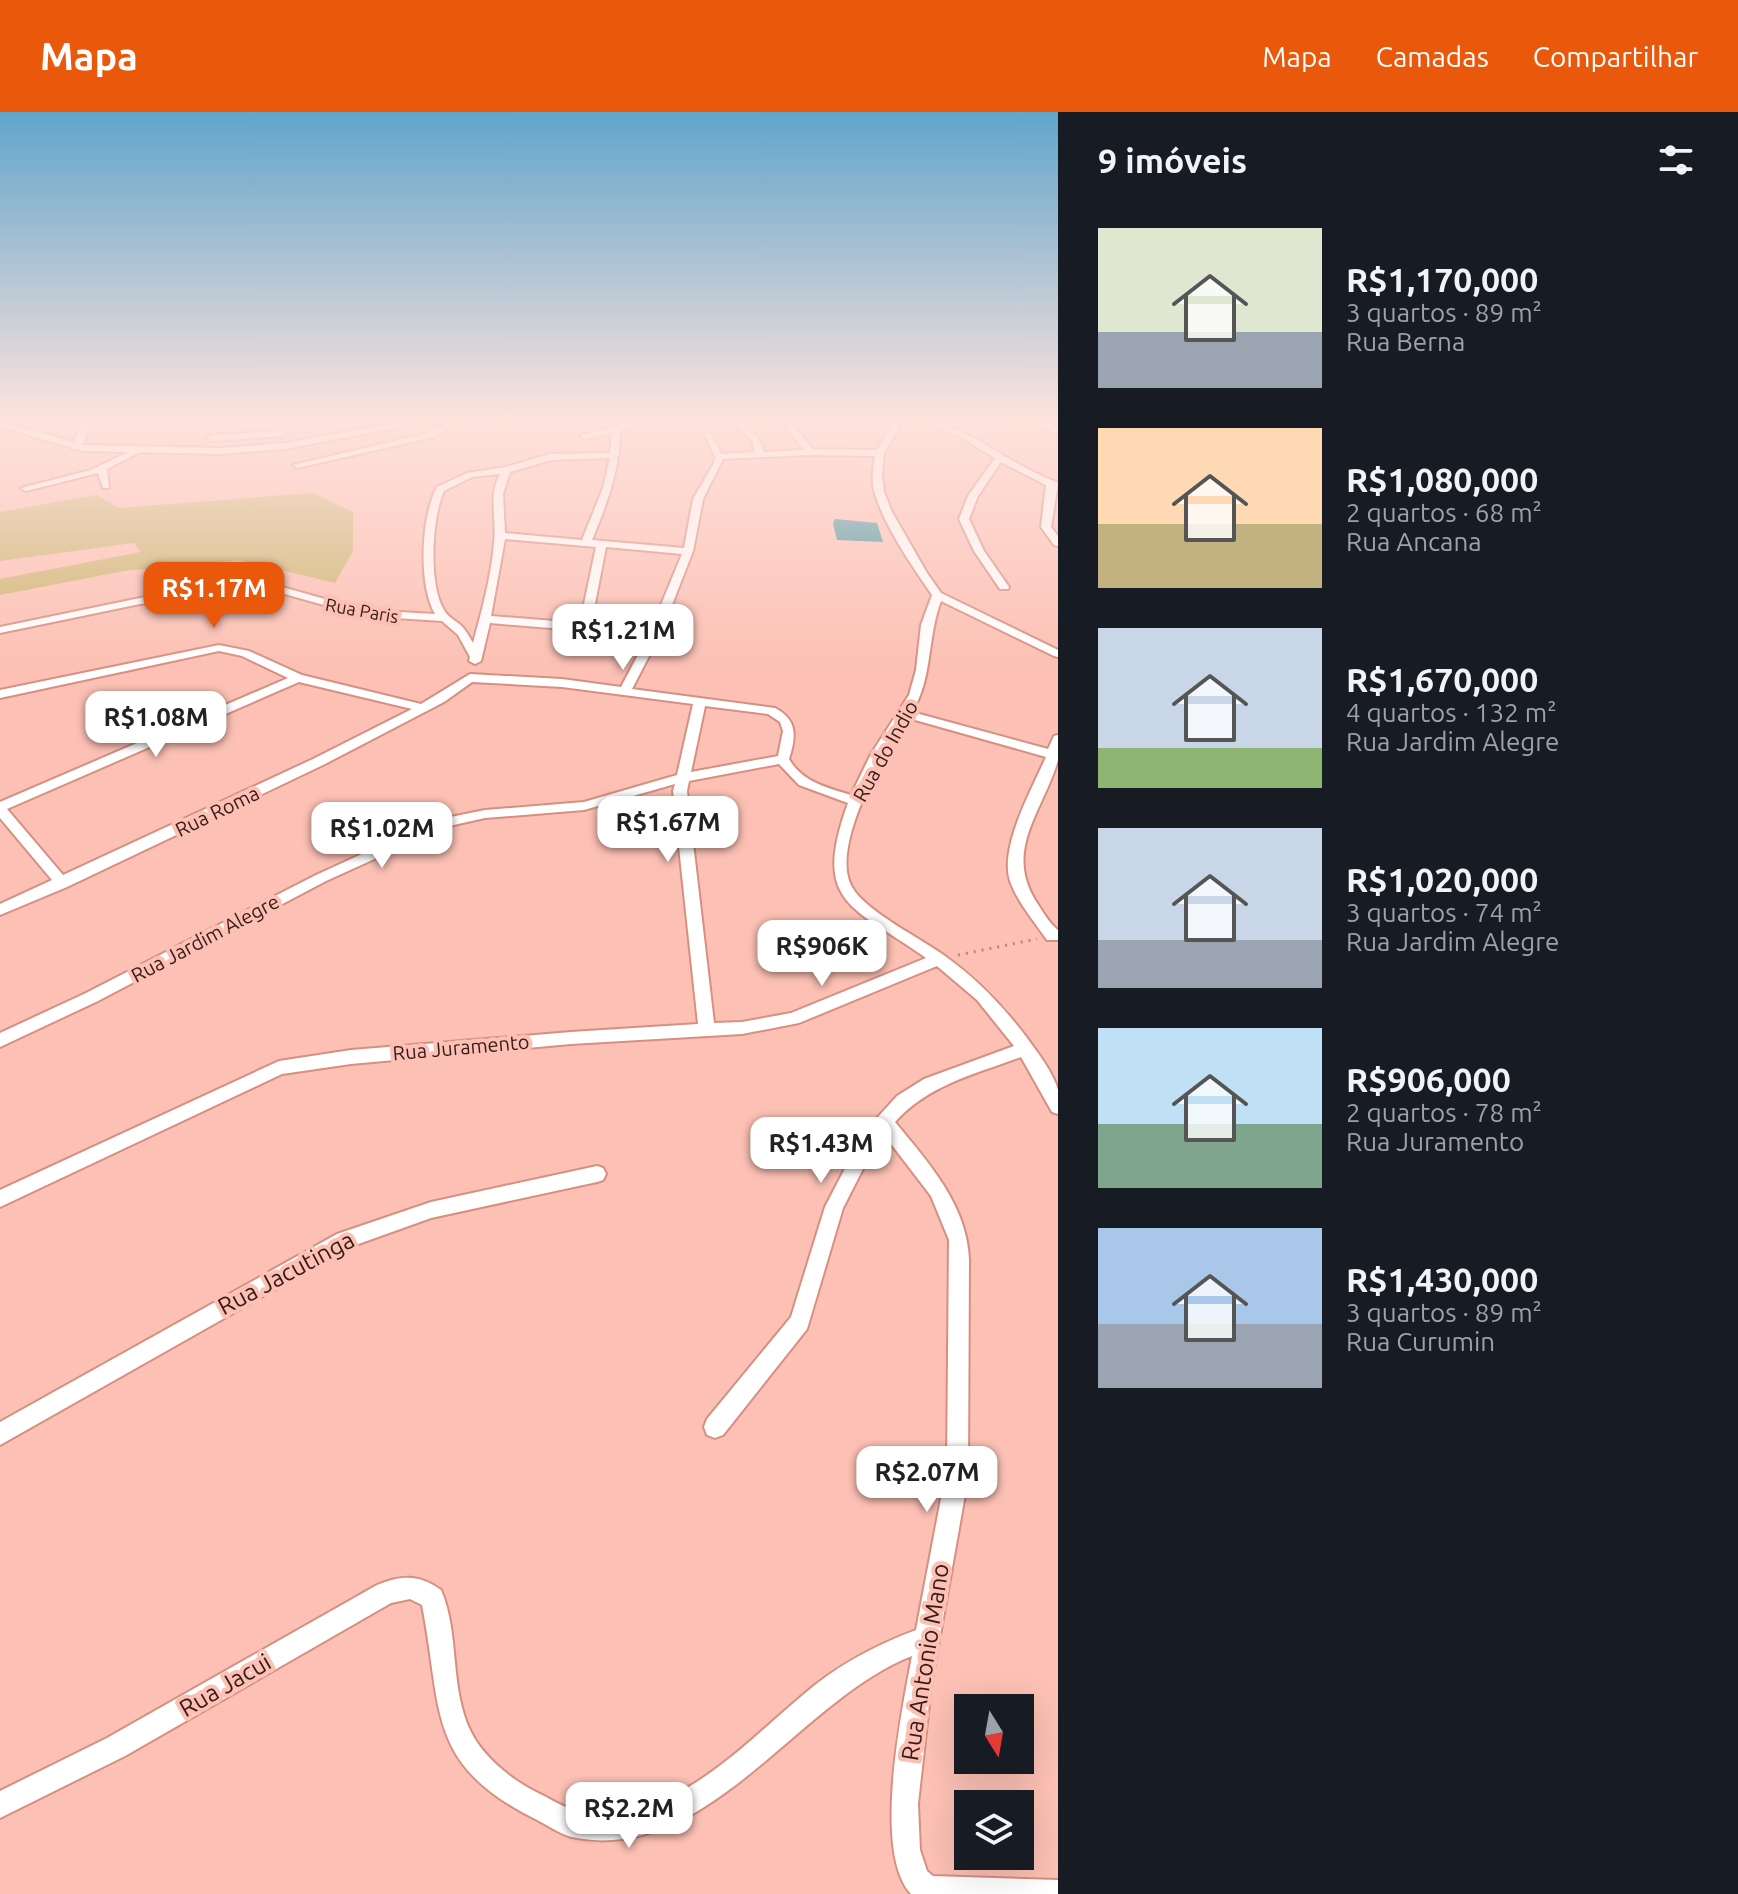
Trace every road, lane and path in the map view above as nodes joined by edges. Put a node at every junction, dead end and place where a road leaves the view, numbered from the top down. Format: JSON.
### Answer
{"nodes":[{"id":1,"x":433,"y":503,"type":"edge"},
{"id":2,"x":499,"y":503,"type":"edge"},
{"id":3,"x":603,"y":503,"type":"edge"},
{"id":4,"x":697,"y":503,"type":"edge"},
{"id":5,"x":885,"y":503,"type":"edge"},
{"id":6,"x":970,"y":503,"type":"edge"},
{"id":7,"x":1050,"y":503,"type":"edge"},
{"id":8,"x":500,"y":536,"type":"junction"},
{"id":9,"x":586,"y":542,"type":"junction"},
{"id":10,"x":1058,"y":543,"type":"edge"},
{"id":11,"x":602,"y":544,"type":"junction"},
{"id":12,"x":688,"y":551,"type":"junction"},
{"id":13,"x":1004,"y":587,"type":"dead end"},
{"id":14,"x":937,"y":595,"type":"junction"},
{"id":15,"x":443,"y":618,"type":"junction"},
{"id":16,"x":487,"y":619,"type":"junction"},
{"id":17,"x":585,"y":626,"type":"junction"},
{"id":18,"x":0,"y":630,"type":"edge"},
{"id":19,"x":655,"y":633,"type":"junction"},
{"id":20,"x":1058,"y":654,"type":"edge"},
{"id":21,"x":476,"y":657,"type":"junction"},
{"id":22,"x":298,"y":678,"type":"junction"},
{"id":23,"x":470,"y":678,"type":"junction"},
{"id":24,"x":625,"y":690,"type":"junction"},
{"id":25,"x":0,"y":694,"type":"edge"},
{"id":26,"x":700,"y":701,"type":"junction"},
{"id":27,"x":423,"y":708,"type":"junction"},
{"id":28,"x":906,"y":714,"type":"junction"},
{"id":29,"x":1058,"y":739,"type":"edge"},
{"id":30,"x":1055,"y":755,"type":"edge"},
{"id":31,"x":783,"y":759,"type":"junction"},
{"id":32,"x":681,"y":778,"type":"junction"},
{"id":33,"x":855,"y":801,"type":"junction"},
{"id":34,"x":0,"y":808,"type":"edge"},
{"id":35,"x":62,"y":883,"type":"junction"},
{"id":36,"x":0,"y":910,"type":"edge"},
{"id":37,"x":1055,"y":936,"type":"edge"},
{"id":38,"x":939,"y":959,"type":"junction"},
{"id":39,"x":707,"y":1031,"type":"junction"},
{"id":40,"x":0,"y":1040,"type":"edge"},
{"id":41,"x":1026,"y":1048,"type":"junction"},
{"id":42,"x":1058,"y":1107,"type":"edge"},
{"id":43,"x":884,"y":1122,"type":"junction"},
{"id":44,"x":597,"y":1174,"type":"dead end"},
{"id":45,"x":0,"y":1199,"type":"edge"},
{"id":46,"x":715,"y":1427,"type":"dead end"},
{"id":47,"x":0,"y":1434,"type":"edge"},
{"id":48,"x":925,"y":1639,"type":"junction"},
{"id":49,"x":0,"y":1805,"type":"edge"},
{"id":50,"x":1058,"y":1894,"type":"edge"}],
"edges":[{"from":1,"to":15,"type":"street"},
{"from":2,"to":8,"type":"street"},
{"from":3,"to":9,"type":"street"},
{"from":4,"to":12,"type":"street"},
{"from":5,"to":14,"type":"street"},
{"from":6,"to":13,"type":"street"},
{"from":7,"to":10,"type":"street"},
{"from":8,"to":9,"type":"street"},
{"from":8,"to":16,"type":"street"},
{"from":9,"to":11,"type":"street"},
{"from":11,"to":12,"type":"street"},
{"from":11,"to":17,"type":"street"},
{"from":12,"to":19,"type":"street"},
{"from":14,"to":20,"type":"street"},
{"from":14,"to":28,"type":"street","name":"Rua do Indio"},
{"from":15,"to":18,"type":"street","name":"Rua Paris"},
{"from":15,"to":21,"type":"street"},
{"from":16,"to":17,"type":"street"},
{"from":16,"to":21,"type":"street"},
{"from":17,"to":19,"type":"street"},
{"from":19,"to":24,"type":"street"},
{"from":21,"to":23,"type":"street"},
{"from":22,"to":25,"type":"street"},
{"from":22,"to":27,"type":"street"},
{"from":22,"to":34,"type":"street"},
{"from":23,"to":24,"type":"street"},
{"from":23,"to":27,"type":"street","name":"Rua Roma"},
{"from":24,"to":26,"type":"street"},
{"from":26,"to":31,"type":"street"},
{"from":26,"to":32,"type":"street"},
{"from":27,"to":35,"type":"street","name":"Rua Roma"},
{"from":28,"to":30,"type":"street"},
{"from":28,"to":33,"type":"street","name":"Rua do Indio"},
{"from":29,"to":30,"type":"street"},
{"from":30,"to":37,"type":"street"},
{"from":31,"to":32,"type":"street","name":"Rua Jardim Alegre"},
{"from":31,"to":33,"type":"street"},
{"from":32,"to":39,"type":"street"},
{"from":32,"to":40,"type":"street","name":"Rua Jardim Alegre"},
{"from":33,"to":38,"type":"street","name":"Rua do Indio"},
{"from":34,"to":35,"type":"street"},
{"from":35,"to":36,"type":"street","name":"Rua Roma"},
{"from":37,"to":38,"type":"path"},
{"from":38,"to":39,"type":"street","name":"Rua Juramento"},
{"from":38,"to":41,"type":"street","name":"Rua do Indio"},
{"from":39,"to":45,"type":"street","name":"Rua Juramento"},
{"from":41,"to":42,"type":"street","name":"Rua do Indio"},
{"from":41,"to":43,"type":"street"},
{"from":43,"to":46,"type":"street"},
{"from":43,"to":48,"type":"street","name":"Rua Antonio Mano"},
{"from":44,"to":47,"type":"street","name":"Rua Jacutinga"},
{"from":48,"to":49,"type":"street","name":"Rua Jacui"},
{"from":48,"to":50,"type":"street","name":"Rua Antonio Mano"}]}
